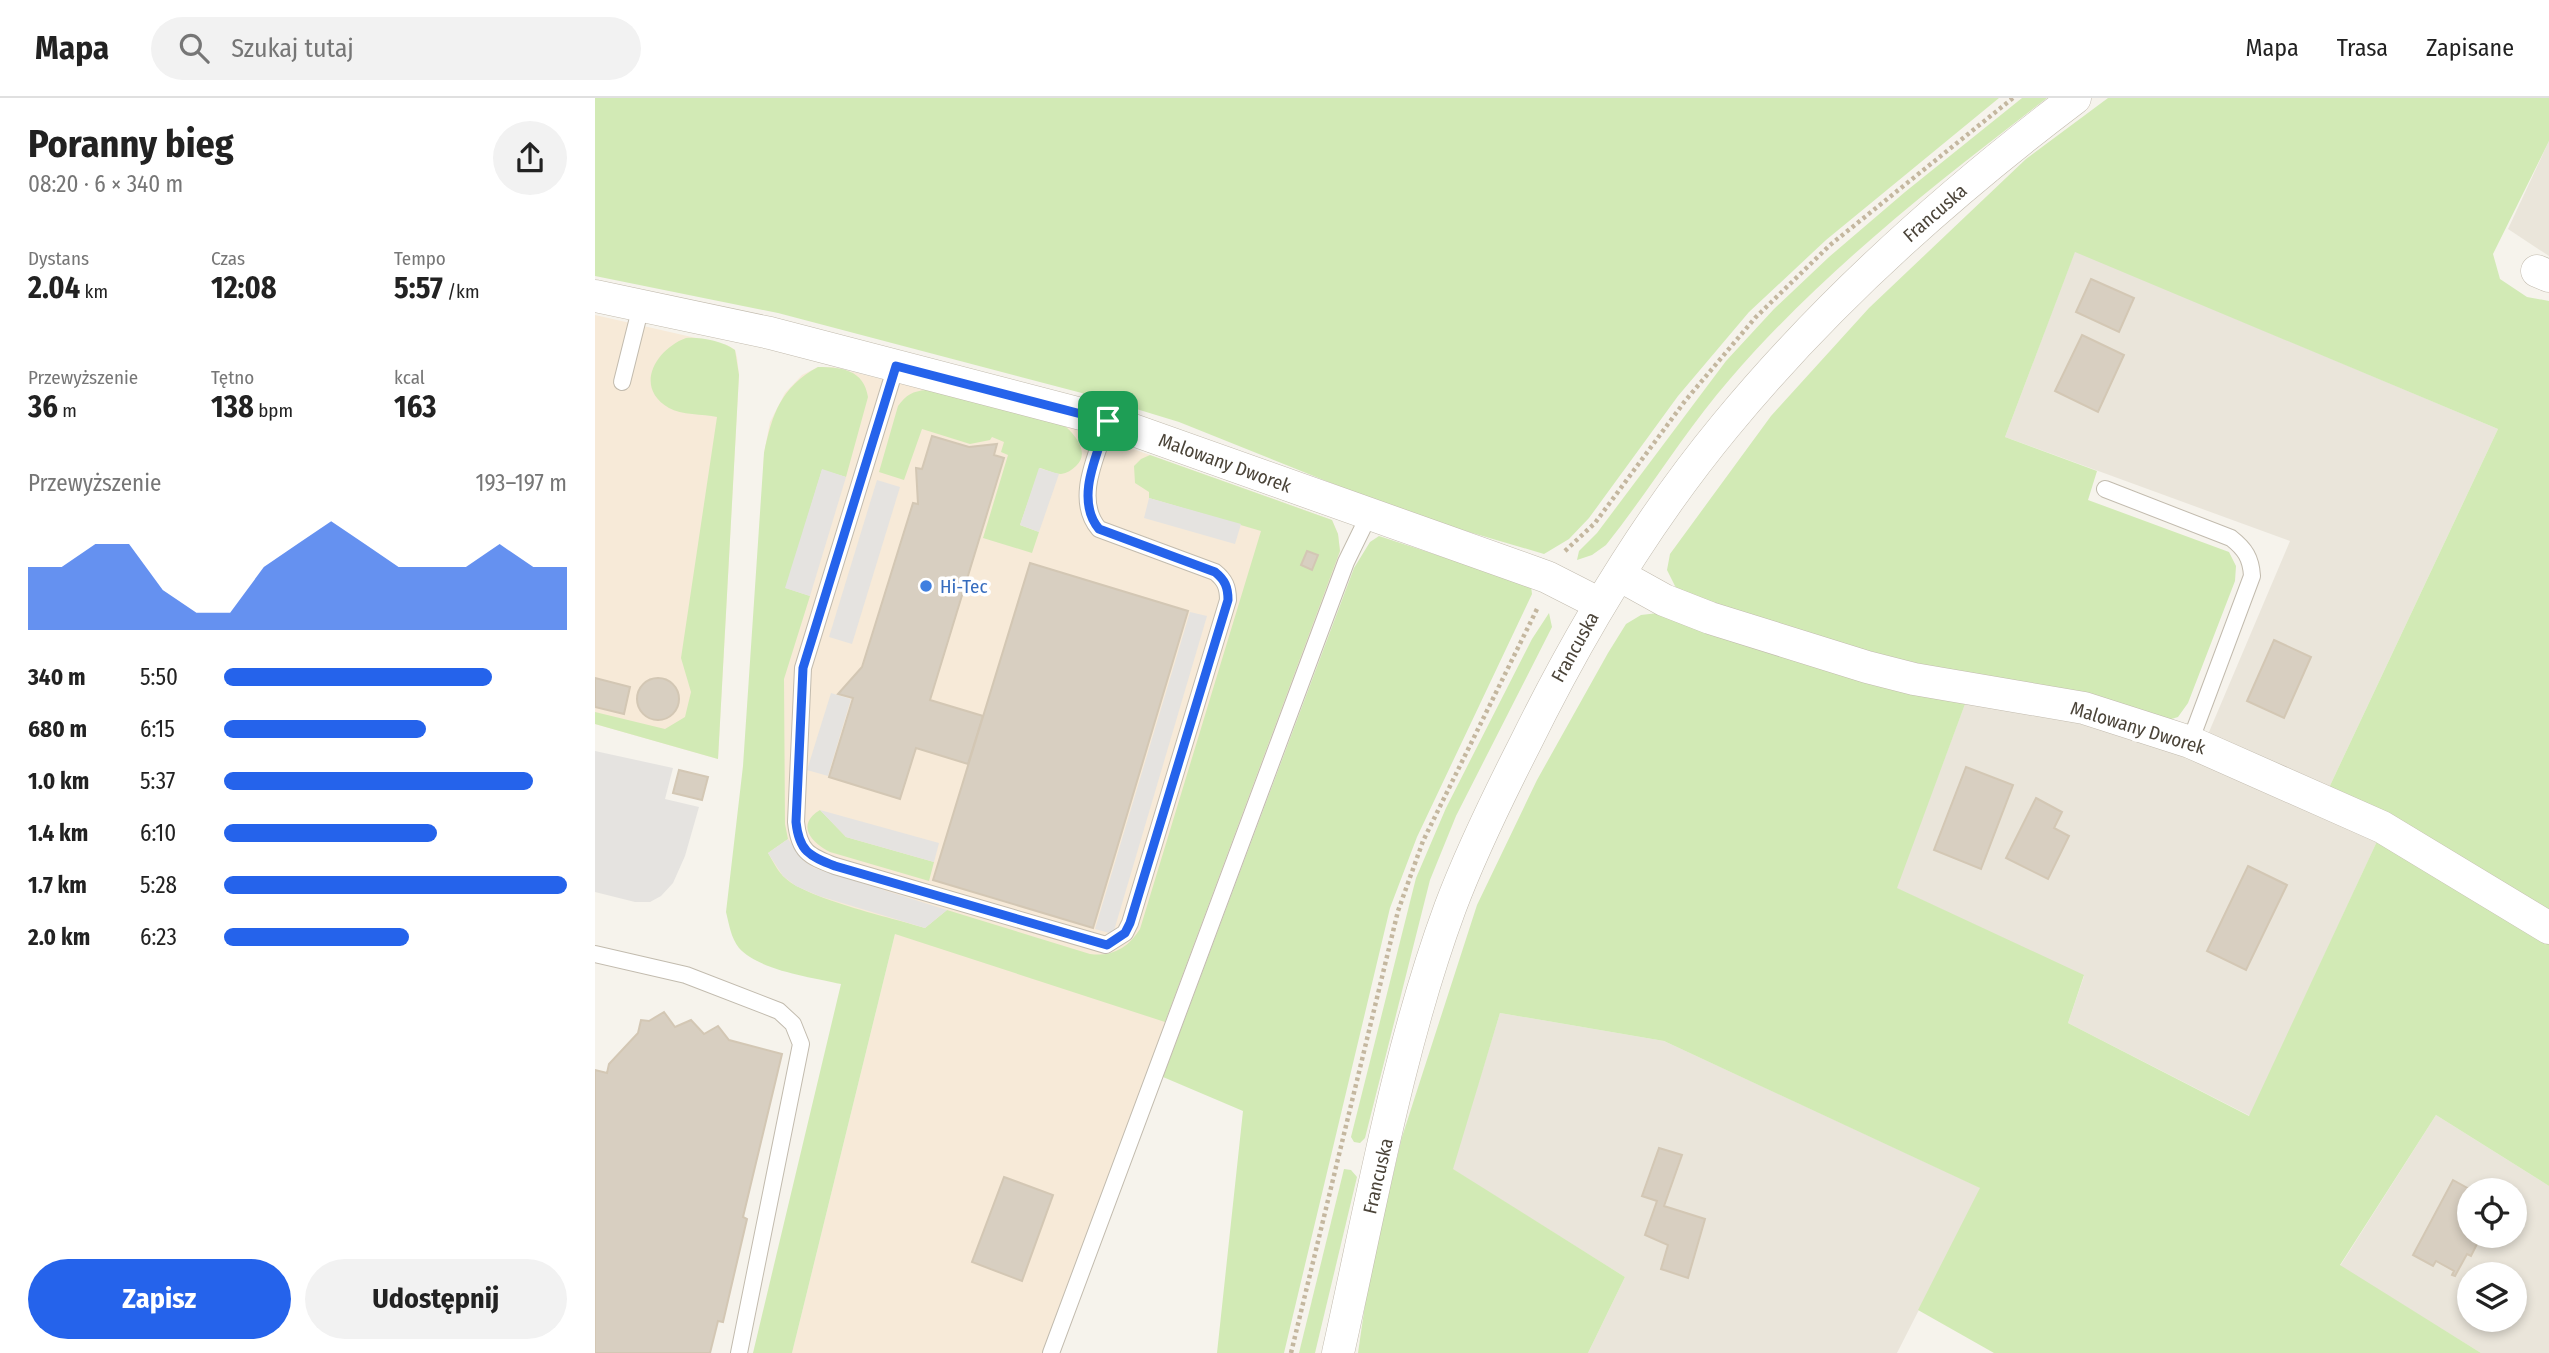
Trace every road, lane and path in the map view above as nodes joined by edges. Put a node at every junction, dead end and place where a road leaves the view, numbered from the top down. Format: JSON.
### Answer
{"nodes":[{"id":1,"x":2075,"y":98,"type":"edge"},
{"id":2,"x":595,"y":296,"type":"edge"},
{"id":3,"x":641,"y":306,"type":"junction"},
{"id":4,"x":896,"y":366,"type":"junction"},
{"id":5,"x":622,"y":382,"type":"dead end"},
{"id":6,"x":1108,"y":421,"type":"junction"},
{"id":7,"x":2105,"y":489,"type":"dead end"},
{"id":8,"x":1369,"y":515,"type":"junction"},
{"id":9,"x":1619,"y":575,"type":"junction"},
{"id":10,"x":1600,"y":604,"type":"junction"},
{"id":11,"x":2190,"y":742,"type":"junction"},
{"id":12,"x":2549,"y":928,"type":"edge"},
{"id":13,"x":595,"y":954,"type":"edge"},
{"id":14,"x":739,"y":1353,"type":"edge"},
{"id":15,"x":1051,"y":1353,"type":"edge"},
{"id":16,"x":1338,"y":1353,"type":"edge"}],
"edges":[{"from":1,"to":9,"type":"street","name":"Francuska"},
{"from":2,"to":3,"type":"street","name":"Malowany Dworek"},
{"from":3,"to":4,"type":"street","name":"Malowany Dworek"},
{"from":3,"to":5,"type":"lane"},
{"from":4,"to":6,"type":"street","name":"Malowany Dworek"},
{"from":4,"to":6,"type":"lane"},
{"from":6,"to":8,"type":"street","name":"Malowany Dworek"},
{"from":7,"to":11,"type":"lane"},
{"from":8,"to":10,"type":"street","name":"Malowany Dworek"},
{"from":8,"to":15,"type":"lane"},
{"from":9,"to":10,"type":"street","name":"Francuska"},
{"from":9,"to":11,"type":"street","name":"Malowany Dworek"},
{"from":10,"to":16,"type":"street","name":"Francuska"},
{"from":11,"to":12,"type":"street","name":"Malowany Dworek"},
{"from":13,"to":14,"type":"lane"}]}
